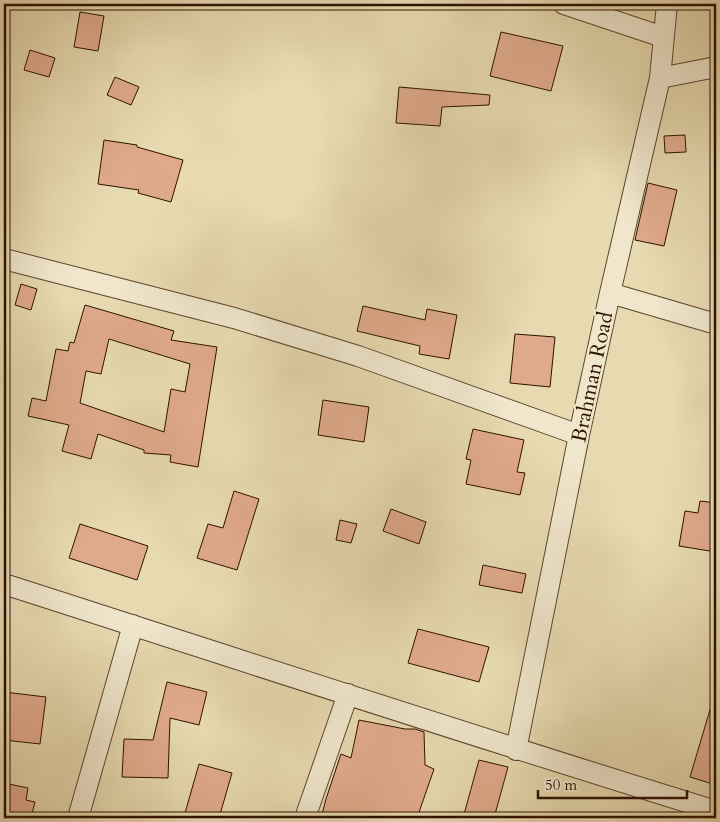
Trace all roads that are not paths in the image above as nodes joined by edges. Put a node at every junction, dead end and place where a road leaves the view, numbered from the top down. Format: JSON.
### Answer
{"nodes":[{"id":1,"x":564,"y":4,"type":"edge"},
{"id":2,"x":667,"y":4,"type":"edge"},
{"id":3,"x":662,"y":37,"type":"junction"},
{"id":4,"x":716,"y":68,"type":"edge"},
{"id":5,"x":660,"y":78,"type":"junction"},
{"id":6,"x":4,"y":259,"type":"edge"},
{"id":7,"x":610,"y":293,"type":"junction"},
{"id":8,"x":716,"y":324,"type":"edge"},
{"id":9,"x":579,"y":435,"type":"junction"},
{"id":10,"x":4,"y":584,"type":"edge"},
{"id":11,"x":132,"y":625,"type":"junction"},
{"id":12,"x":348,"y":694,"type":"junction"},
{"id":13,"x":516,"y":750,"type":"junction"},
{"id":14,"x":716,"y":812,"type":"edge"},
{"id":15,"x":78,"y":818,"type":"edge"},
{"id":16,"x":305,"y":818,"type":"edge"}],
"edges":[{"from":1,"to":3,"type":"street"},
{"from":2,"to":3,"type":"street","name":"Brahman Road"},
{"from":3,"to":5,"type":"street","name":"Brahman Road"},
{"from":4,"to":5,"type":"street"},
{"from":5,"to":7,"type":"street","name":"Brahman Road"},
{"from":6,"to":9,"type":"street"},
{"from":7,"to":8,"type":"street"},
{"from":7,"to":9,"type":"street","name":"Brahman Road"},
{"from":9,"to":13,"type":"street","name":"Brahman Road"},
{"from":10,"to":11,"type":"street"},
{"from":11,"to":12,"type":"street"},
{"from":11,"to":15,"type":"street"},
{"from":12,"to":13,"type":"street"},
{"from":12,"to":16,"type":"street"},
{"from":13,"to":14,"type":"street"}]}
